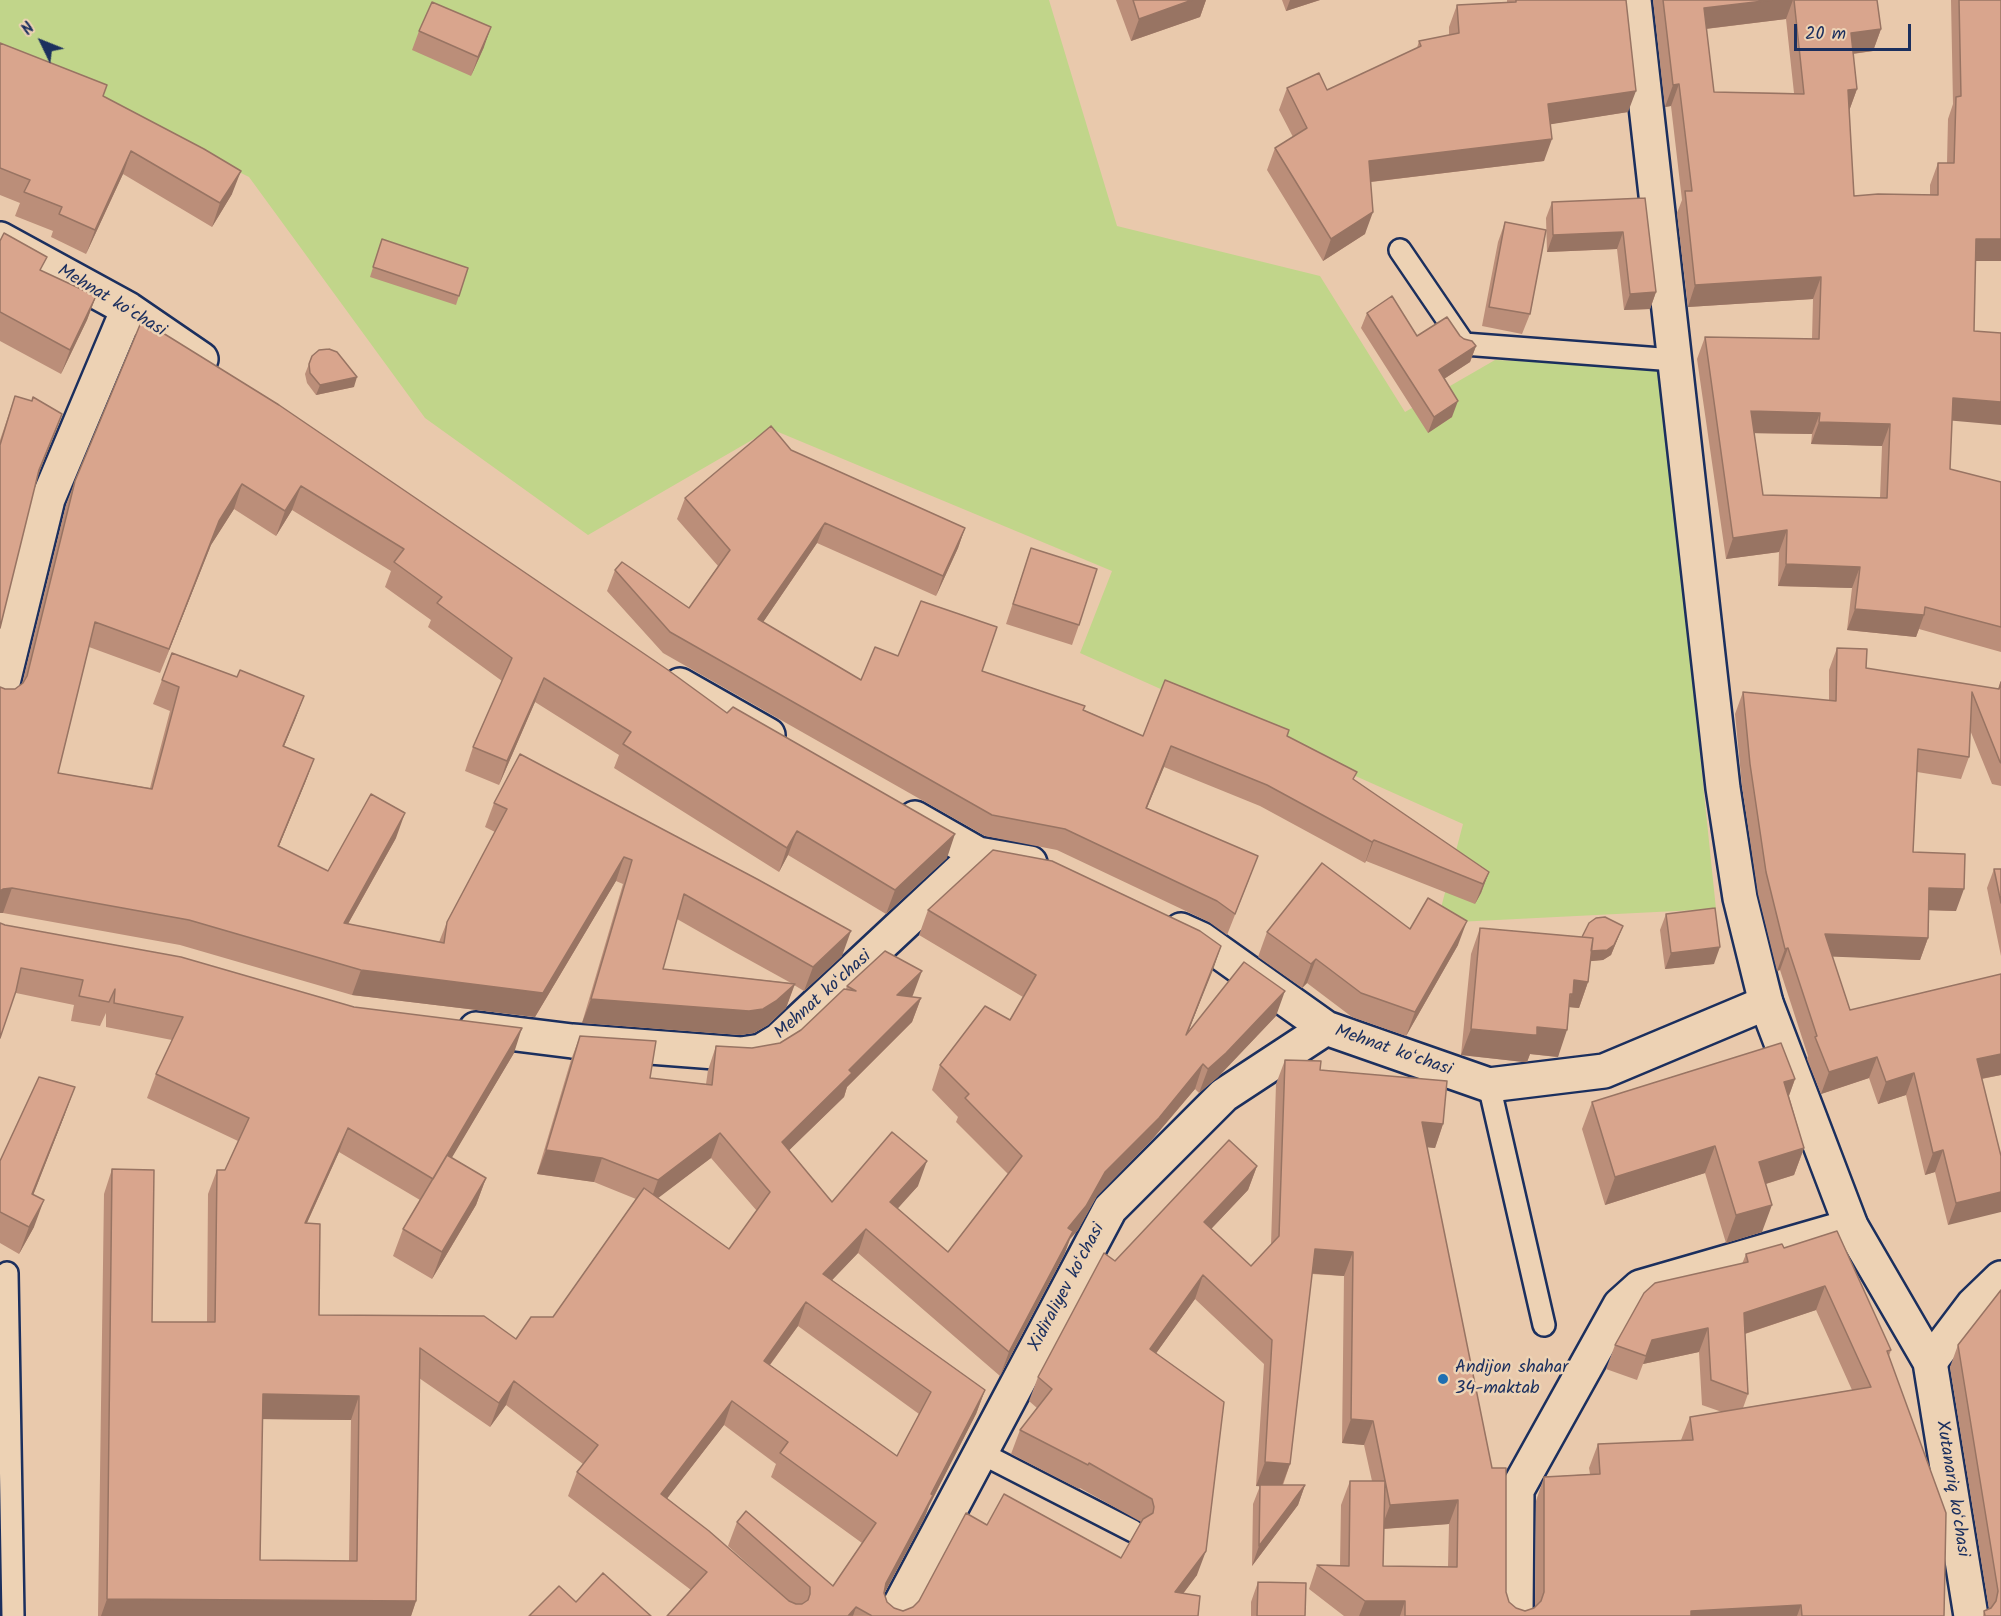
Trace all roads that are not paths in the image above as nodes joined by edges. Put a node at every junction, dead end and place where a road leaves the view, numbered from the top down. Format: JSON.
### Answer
{"nodes":[{"id":1,"x":1634,"y":0,"type":"edge"},
{"id":2,"x":0,"y":239,"type":"edge"},
{"id":3,"x":1400,"y":250,"type":"dead end"},
{"id":4,"x":128,"y":309,"type":"junction"},
{"id":5,"x":1674,"y":360,"type":"junction"},
{"id":6,"x":225,"y":376,"type":"edge"},
{"id":7,"x":653,"y":669,"type":"edge"},
{"id":8,"x":0,"y":695,"type":"edge"},
{"id":9,"x":795,"y":750,"type":"edge"},
{"id":10,"x":886,"y":802,"type":"edge"},
{"id":11,"x":978,"y":854,"type":"junction"},
{"id":12,"x":1059,"y":872,"type":"edge"},
{"id":13,"x":1150,"y":915,"type":"edge"},
{"id":14,"x":1766,"y":1003,"type":"junction"},
{"id":15,"x":442,"y":1025,"type":"edge"},
{"id":16,"x":1326,"y":1028,"type":"junction"},
{"id":17,"x":1489,"y":1085,"type":"junction"},
{"id":18,"x":1851,"y":1226,"type":"junction"},
{"id":19,"x":7,"y":1273,"type":"dead end"},
{"id":20,"x":2001,"y":1278,"type":"edge"},
{"id":21,"x":1544,"y":1325,"type":"dead end"},
{"id":22,"x":1930,"y":1362,"type":"junction"},
{"id":23,"x":981,"y":1453,"type":"junction"},
{"id":24,"x":1133,"y":1531,"type":"edge"},
{"id":25,"x":13,"y":1616,"type":"edge"},
{"id":26,"x":894,"y":1616,"type":"edge"},
{"id":27,"x":1515,"y":1616,"type":"edge"},
{"id":28,"x":1971,"y":1616,"type":"edge"}],
"edges":[{"from":1,"to":5,"type":"street"},
{"from":2,"to":4,"type":"street","name":"Mehnat koʻchasi"},
{"from":3,"to":5,"type":"lane"},
{"from":4,"to":6,"type":"street","name":"Mehnat koʻchasi"},
{"from":4,"to":8,"type":"street"},
{"from":5,"to":14,"type":"street"},
{"from":7,"to":9,"type":"street"},
{"from":10,"to":11,"type":"street"},
{"from":11,"to":12,"type":"street"},
{"from":11,"to":15,"type":"street","name":"Mehnat koʻchasi"},
{"from":13,"to":16,"type":"street","name":"Mehnat koʻchasi"},
{"from":14,"to":17,"type":"street","name":"Mehnat koʻchasi"},
{"from":14,"to":18,"type":"street"},
{"from":16,"to":17,"type":"street","name":"Mehnat koʻchasi"},
{"from":16,"to":23,"type":"street","name":"Xidiraliyev koʻchasi"},
{"from":17,"to":21,"type":"lane"},
{"from":18,"to":22,"type":"street"},
{"from":18,"to":27,"type":"street"},
{"from":19,"to":25,"type":"lane"},
{"from":20,"to":22,"type":"street"},
{"from":22,"to":28,"type":"street","name":"Xutanariq koʻchasi"},
{"from":23,"to":24,"type":"lane"},
{"from":23,"to":26,"type":"street","name":"Xidiraliyev koʻchasi"}]}
